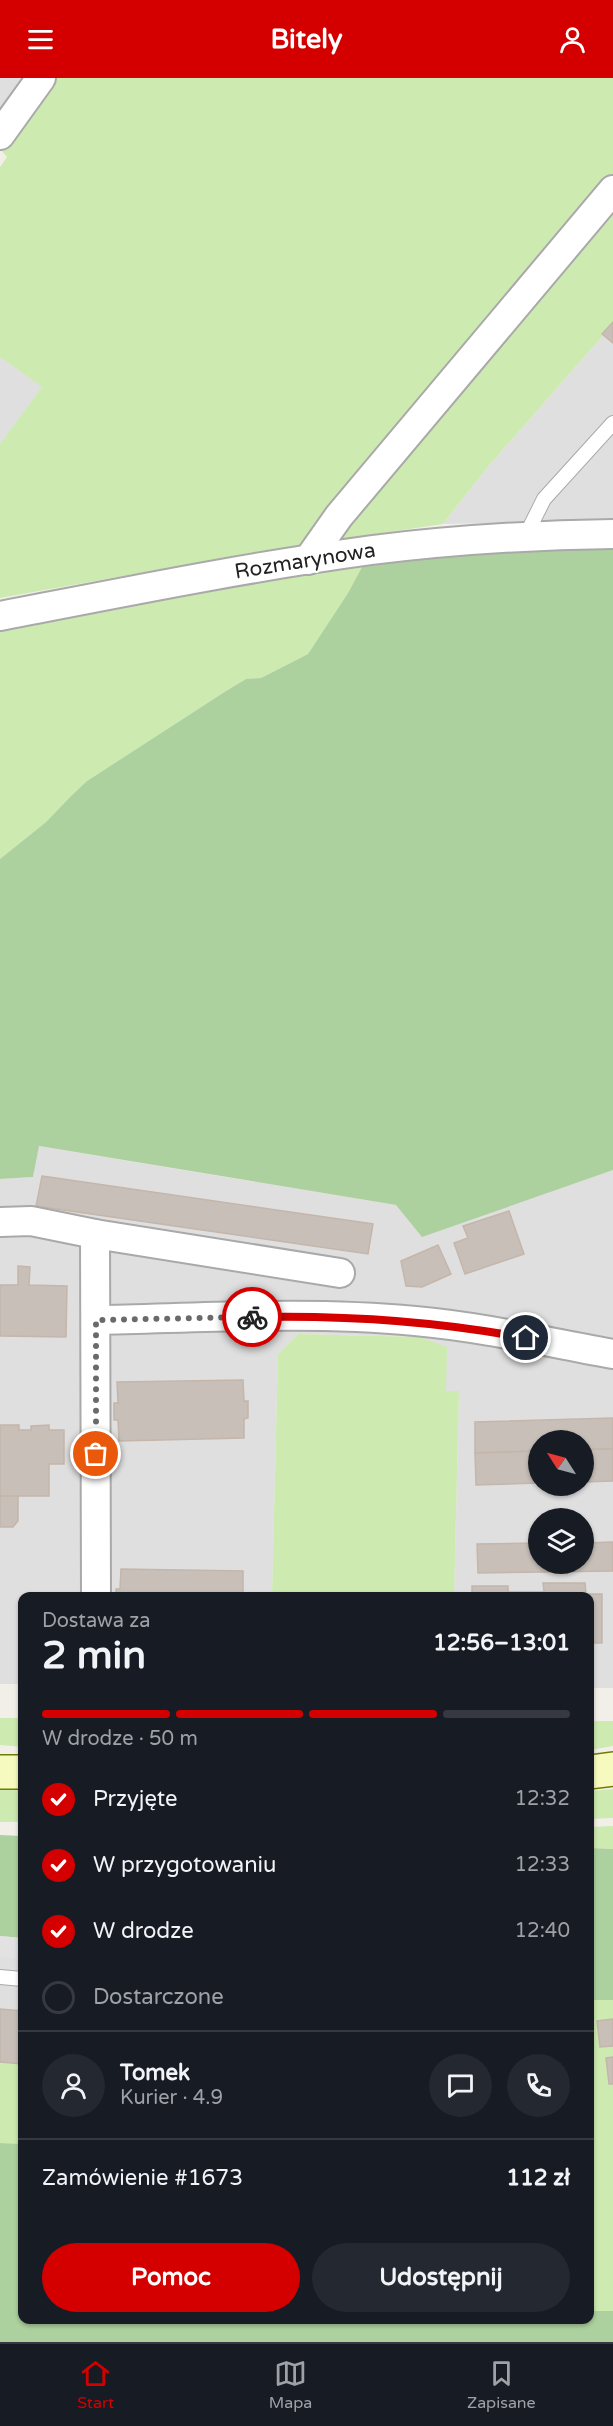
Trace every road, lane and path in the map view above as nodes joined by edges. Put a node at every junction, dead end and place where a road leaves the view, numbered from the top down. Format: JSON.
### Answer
{"nodes":[{"id":1,"x":41,"y":78,"type":"edge"},
{"id":2,"x":0,"y":135,"type":"edge"},
{"id":3,"x":613,"y":190,"type":"edge"},
{"id":4,"x":613,"y":423,"type":"edge"},
{"id":5,"x":613,"y":534,"type":"edge"},
{"id":6,"x":526,"y":536,"type":"junction"},
{"id":7,"x":308,"y":560,"type":"junction"},
{"id":8,"x":0,"y":616,"type":"edge"},
{"id":9,"x":0,"y":1222,"type":"edge"},
{"id":10,"x":96,"y":1234,"type":"junction"},
{"id":11,"x":340,"y":1273,"type":"dead end"},
{"id":12,"x":96,"y":1320,"type":"junction"},
{"id":13,"x":613,"y":1354,"type":"edge"},
{"id":14,"x":96,"y":1592,"type":"edge"},
{"id":15,"x":613,"y":1769,"type":"edge"},
{"id":16,"x":594,"y":1771,"type":"edge"},
{"id":17,"x":0,"y":1772,"type":"edge"},
{"id":18,"x":18,"y":1772,"type":"edge"},
{"id":19,"x":0,"y":1977,"type":"edge"},
{"id":20,"x":18,"y":1979,"type":"edge"}],
"edges":[{"from":1,"to":2,"type":"street"},
{"from":3,"to":7,"type":"street"},
{"from":4,"to":6,"type":"lane"},
{"from":5,"to":6,"type":"street","name":"Rozmarynowa"},
{"from":6,"to":7,"type":"street","name":"Rozmarynowa"},
{"from":7,"to":8,"type":"street","name":"Rozmarynowa"},
{"from":9,"to":10,"type":"street"},
{"from":10,"to":11,"type":"street"},
{"from":10,"to":12,"type":"street"},
{"from":12,"to":13,"type":"street"},
{"from":12,"to":14,"type":"street"},
{"from":15,"to":16,"type":"main road"},
{"from":17,"to":18,"type":"main road"},
{"from":19,"to":20,"type":"lane"}]}
